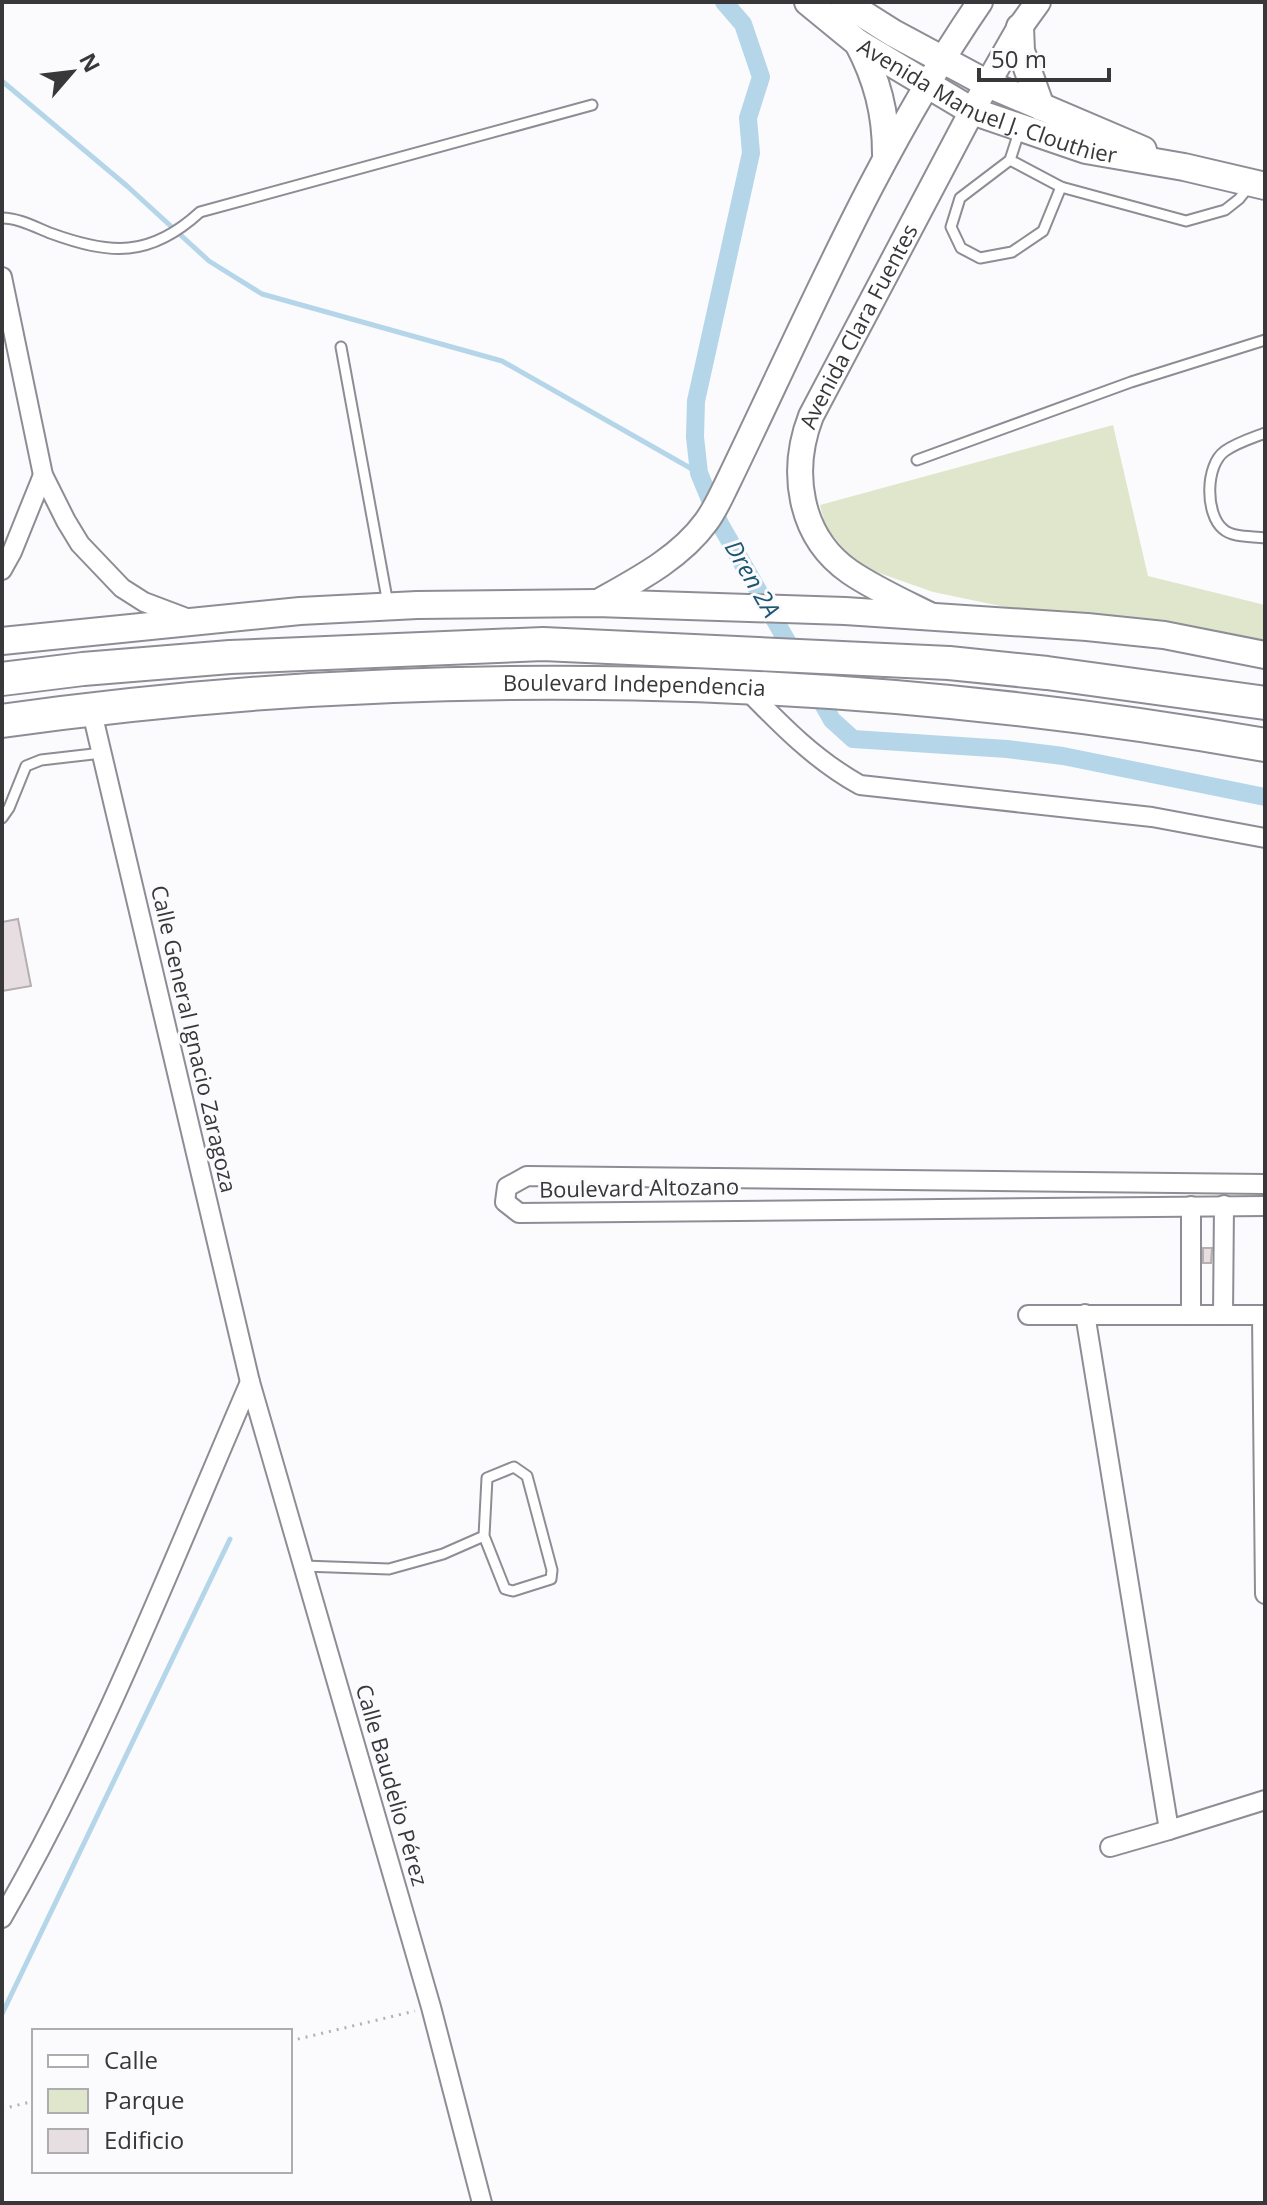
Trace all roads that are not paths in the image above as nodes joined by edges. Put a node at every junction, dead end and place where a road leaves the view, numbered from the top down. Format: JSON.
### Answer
{"nodes":[{"id":1,"x":808,"y":2,"type":"edge"},
{"id":2,"x":844,"y":2,"type":"edge"},
{"id":3,"x":980,"y":2,"type":"edge"},
{"id":4,"x":1038,"y":2,"type":"edge"},
{"id":5,"x":1020,"y":27,"type":"junction"},
{"id":6,"x":858,"y":43,"type":"junction"},
{"id":7,"x":942,"y":58,"type":"junction"},
{"id":8,"x":988,"y":84,"type":"junction"},
{"id":9,"x":925,"y":85,"type":"junction"},
{"id":10,"x":592,"y":105,"type":"dead end"},
{"id":11,"x":1041,"y":107,"type":"junction"},
{"id":12,"x":972,"y":111,"type":"junction"},
{"id":13,"x":1020,"y":129,"type":"junction"},
{"id":14,"x":886,"y":154,"type":"junction"},
{"id":15,"x":1010,"y":160,"type":"junction"},
{"id":16,"x":1184,"y":167,"type":"junction"},
{"id":17,"x":1258,"y":184,"type":"edge"},
{"id":18,"x":1061,"y":187,"type":"junction"},
{"id":19,"x":2,"y":218,"type":"edge"},
{"id":20,"x":2,"y":277,"type":"edge"},
{"id":21,"x":1265,"y":340,"type":"edge"},
{"id":22,"x":341,"y":347,"type":"dead end"},
{"id":23,"x":1265,"y":433,"type":"edge"},
{"id":24,"x":917,"y":460,"type":"dead end"},
{"id":25,"x":43,"y":475,"type":"junction"},
{"id":26,"x":1265,"y":538,"type":"edge"},
{"id":27,"x":2,"y":570,"type":"edge"},
{"id":28,"x":596,"y":603,"type":"junction"},
{"id":29,"x":389,"y":607,"type":"junction"},
{"id":30,"x":934,"y":617,"type":"junction"},
{"id":31,"x":195,"y":621,"type":"junction"},
{"id":32,"x":2,"y":641,"type":"edge"},
{"id":33,"x":1265,"y":655,"type":"edge"},
{"id":34,"x":2,"y":679,"type":"edge"},
{"id":35,"x":745,"y":688,"type":"junction"},
{"id":36,"x":1265,"y":703,"type":"edge"},
{"id":37,"x":91,"y":708,"type":"junction"},
{"id":38,"x":2,"y":721,"type":"edge"},
{"id":39,"x":1265,"y":745,"type":"edge"},
{"id":40,"x":102,"y":753,"type":"junction"},
{"id":41,"x":2,"y":818,"type":"edge"},
{"id":42,"x":1265,"y":838,"type":"edge"},
{"id":43,"x":1265,"y":1184,"type":"edge"},
{"id":44,"x":1224,"y":1205,"type":"junction"},
{"id":45,"x":1191,"y":1206,"type":"junction"},
{"id":46,"x":1265,"y":1206,"type":"edge"},
{"id":47,"x":1085,"y":1314,"type":"junction"},
{"id":48,"x":1028,"y":1315,"type":"dead end"},
{"id":49,"x":1191,"y":1315,"type":"junction"},
{"id":50,"x":1223,"y":1315,"type":"junction"},
{"id":51,"x":1264,"y":1315,"type":"edge"},
{"id":52,"x":250,"y":1382,"type":"junction"},
{"id":53,"x":484,"y":1536,"type":"junction"},
{"id":54,"x":303,"y":1566,"type":"junction"},
{"id":55,"x":1265,"y":1594,"type":"edge"},
{"id":56,"x":1265,"y":1800,"type":"edge"},
{"id":57,"x":1169,"y":1830,"type":"junction"},
{"id":58,"x":1110,"y":1847,"type":"dead end"},
{"id":59,"x":2,"y":1918,"type":"edge"},
{"id":60,"x":482,"y":2203,"type":"edge"}],
"edges":[{"from":1,"to":6,"type":"main road","name":"Avenida Manuel J. Clouthier"},
{"from":2,"to":7,"type":"main road","name":"Avenida Manuel J. Clouthier"},
{"from":3,"to":7,"type":"street"},
{"from":4,"to":5,"type":"street","name":"Avenida Clara Fuentes"},
{"from":5,"to":8,"type":"street","name":"Avenida Clara Fuentes"},
{"from":5,"to":11,"type":"main road"},
{"from":6,"to":9,"type":"main road","name":"Avenida Manuel J. Clouthier"},
{"from":6,"to":14,"type":"main road"},
{"from":7,"to":8,"type":"main road","name":"Avenida Manuel J. Clouthier"},
{"from":7,"to":9,"type":"street"},
{"from":8,"to":11,"type":"main road","name":"Avenida Manuel J. Clouthier"},
{"from":8,"to":12,"type":"street","name":"Avenida Clara Fuentes"},
{"from":9,"to":12,"type":"main road","name":"Avenida Manuel J. Clouthier"},
{"from":9,"to":14,"type":"street"},
{"from":10,"to":19,"type":"lane"},
{"from":11,"to":16,"type":"main road","name":"Avenida Manuel J. Clouthier"},
{"from":12,"to":13,"type":"main road","name":"Avenida Manuel J. Clouthier"},
{"from":12,"to":30,"type":"street","name":"Avenida Clara Fuentes"},
{"from":13,"to":15,"type":"lane"},
{"from":13,"to":16,"type":"main road","name":"Avenida Manuel J. Clouthier"},
{"from":14,"to":28,"type":"street"},
{"from":15,"to":18,"type":"lane"},
{"from":15,"to":18,"type":"lane"},
{"from":16,"to":17,"type":"main road","name":"Avenida Manuel J. Clouthier"},
{"from":17,"to":18,"type":"lane"},
{"from":20,"to":25,"type":"street"},
{"from":21,"to":24,"type":"lane"},
{"from":22,"to":29,"type":"lane"},
{"from":23,"to":26,"type":"lane"},
{"from":25,"to":27,"type":"street"},
{"from":25,"to":31,"type":"street"},
{"from":28,"to":29,"type":"main road"},
{"from":28,"to":30,"type":"main road"},
{"from":29,"to":31,"type":"main road"},
{"from":30,"to":33,"type":"main road"},
{"from":31,"to":32,"type":"main road"},
{"from":34,"to":36,"type":"highway","name":"Boulevard Independencia"},
{"from":35,"to":37,"type":"highway","name":"Boulevard Independencia"},
{"from":35,"to":39,"type":"highway","name":"Boulevard Independencia"},
{"from":35,"to":42,"type":"street"},
{"from":37,"to":38,"type":"highway","name":"Boulevard Independencia"},
{"from":37,"to":40,"type":"street","name":"Calle General Ignacio Zaragoza"},
{"from":40,"to":41,"type":"lane"},
{"from":40,"to":52,"type":"street","name":"Calle General Ignacio Zaragoza"},
{"from":43,"to":45,"type":"street","name":"Boulevard Altozano"},
{"from":44,"to":45,"type":"street","name":"Boulevard Altozano"},
{"from":44,"to":46,"type":"street","name":"Boulevard Altozano"},
{"from":44,"to":50,"type":"street"},
{"from":45,"to":49,"type":"street"},
{"from":47,"to":48,"type":"street"},
{"from":47,"to":49,"type":"street"},
{"from":47,"to":57,"type":"street"},
{"from":49,"to":50,"type":"street"},
{"from":50,"to":51,"type":"street"},
{"from":51,"to":55,"type":"street"},
{"from":52,"to":54,"type":"street","name":"Calle Baudelio Pérez"},
{"from":52,"to":59,"type":"street"},
{"from":53,"to":53,"type":"lane"},
{"from":53,"to":54,"type":"lane"},
{"from":54,"to":60,"type":"street","name":"Calle Baudelio Pérez"},
{"from":56,"to":57,"type":"street"},
{"from":57,"to":58,"type":"street"}]}
